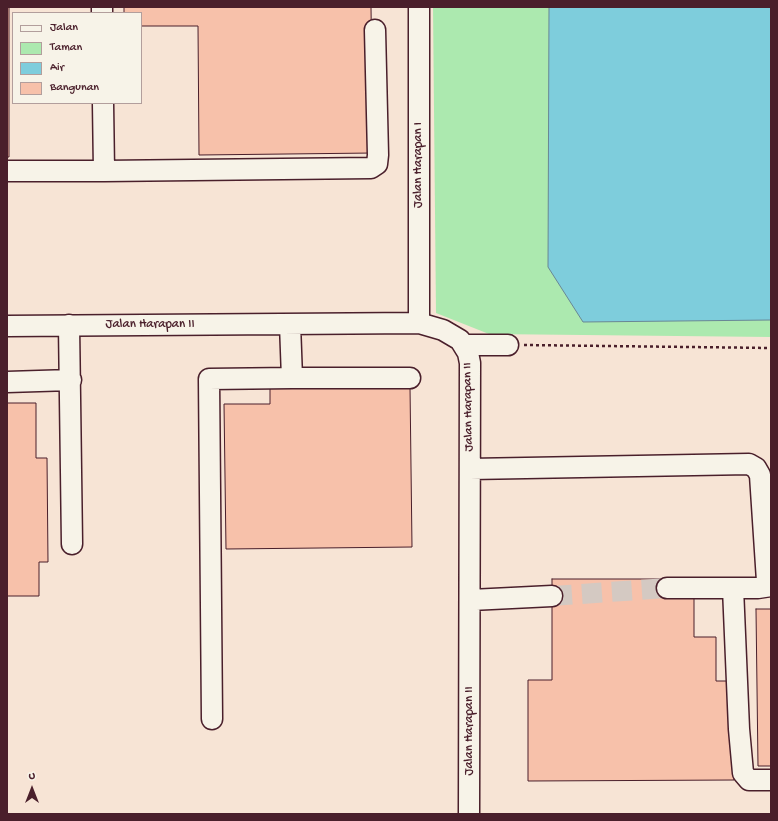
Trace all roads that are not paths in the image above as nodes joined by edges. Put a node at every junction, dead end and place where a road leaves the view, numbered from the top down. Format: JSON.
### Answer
{"nodes":[{"id":1,"x":419,"y":7,"type":"edge"},
{"id":2,"x":375,"y":30,"type":"dead end"},
{"id":3,"x":103,"y":104,"type":"edge"},
{"id":4,"x":7,"y":171,"type":"edge"},
{"id":5,"x":104,"y":171,"type":"junction"},
{"id":6,"x":290,"y":324,"type":"junction"},
{"id":7,"x":419,"y":324,"type":"junction"},
{"id":8,"x":69,"y":325,"type":"junction"},
{"id":9,"x":7,"y":326,"type":"edge"},
{"id":10,"x":465,"y":345,"type":"junction"},
{"id":11,"x":508,"y":345,"type":"road end"},
{"id":12,"x":292,"y":378,"type":"junction"},
{"id":13,"x":410,"y":378,"type":"dead end"},
{"id":14,"x":71,"y":380,"type":"junction"},
{"id":15,"x":7,"y":382,"type":"edge"},
{"id":16,"x":470,"y":469,"type":"junction"},
{"id":17,"x":72,"y":544,"type":"dead end"},
{"id":18,"x":768,"y":586,"type":"edge"},
{"id":19,"x":667,"y":588,"type":"tunnel mouth"},
{"id":20,"x":733,"y":588,"type":"junction"},
{"id":21,"x":552,"y":596,"type":"tunnel mouth"},
{"id":22,"x":471,"y":600,"type":"junction"},
{"id":23,"x":212,"y":719,"type":"dead end"},
{"id":24,"x":771,"y":780,"type":"edge"},
{"id":25,"x":469,"y":814,"type":"edge"}],
"edges":[{"from":1,"to":7,"type":"street","name":"Jalan Harapan I"},
{"from":2,"to":5,"type":"street"},
{"from":3,"to":5,"type":"street"},
{"from":4,"to":5,"type":"street"},
{"from":6,"to":7,"type":"street","name":"Jalan Harapan II"},
{"from":6,"to":8,"type":"street","name":"Jalan Harapan II"},
{"from":6,"to":12,"type":"street"},
{"from":7,"to":10,"type":"street","name":"Jalan Harapan II"},
{"from":8,"to":9,"type":"street","name":"Jalan Harapan II"},
{"from":8,"to":14,"type":"street"},
{"from":10,"to":11,"type":"street"},
{"from":10,"to":16,"type":"street","name":"Jalan Harapan II"},
{"from":12,"to":13,"type":"street"},
{"from":12,"to":23,"type":"street"},
{"from":14,"to":15,"type":"street"},
{"from":14,"to":17,"type":"street"},
{"from":16,"to":18,"type":"street"},
{"from":16,"to":22,"type":"street","name":"Jalan Harapan II"},
{"from":18,"to":20,"type":"street"},
{"from":19,"to":20,"type":"street"},
{"from":20,"to":24,"type":"street"},
{"from":21,"to":22,"type":"street"},
{"from":22,"to":25,"type":"street","name":"Jalan Harapan II"}]}
